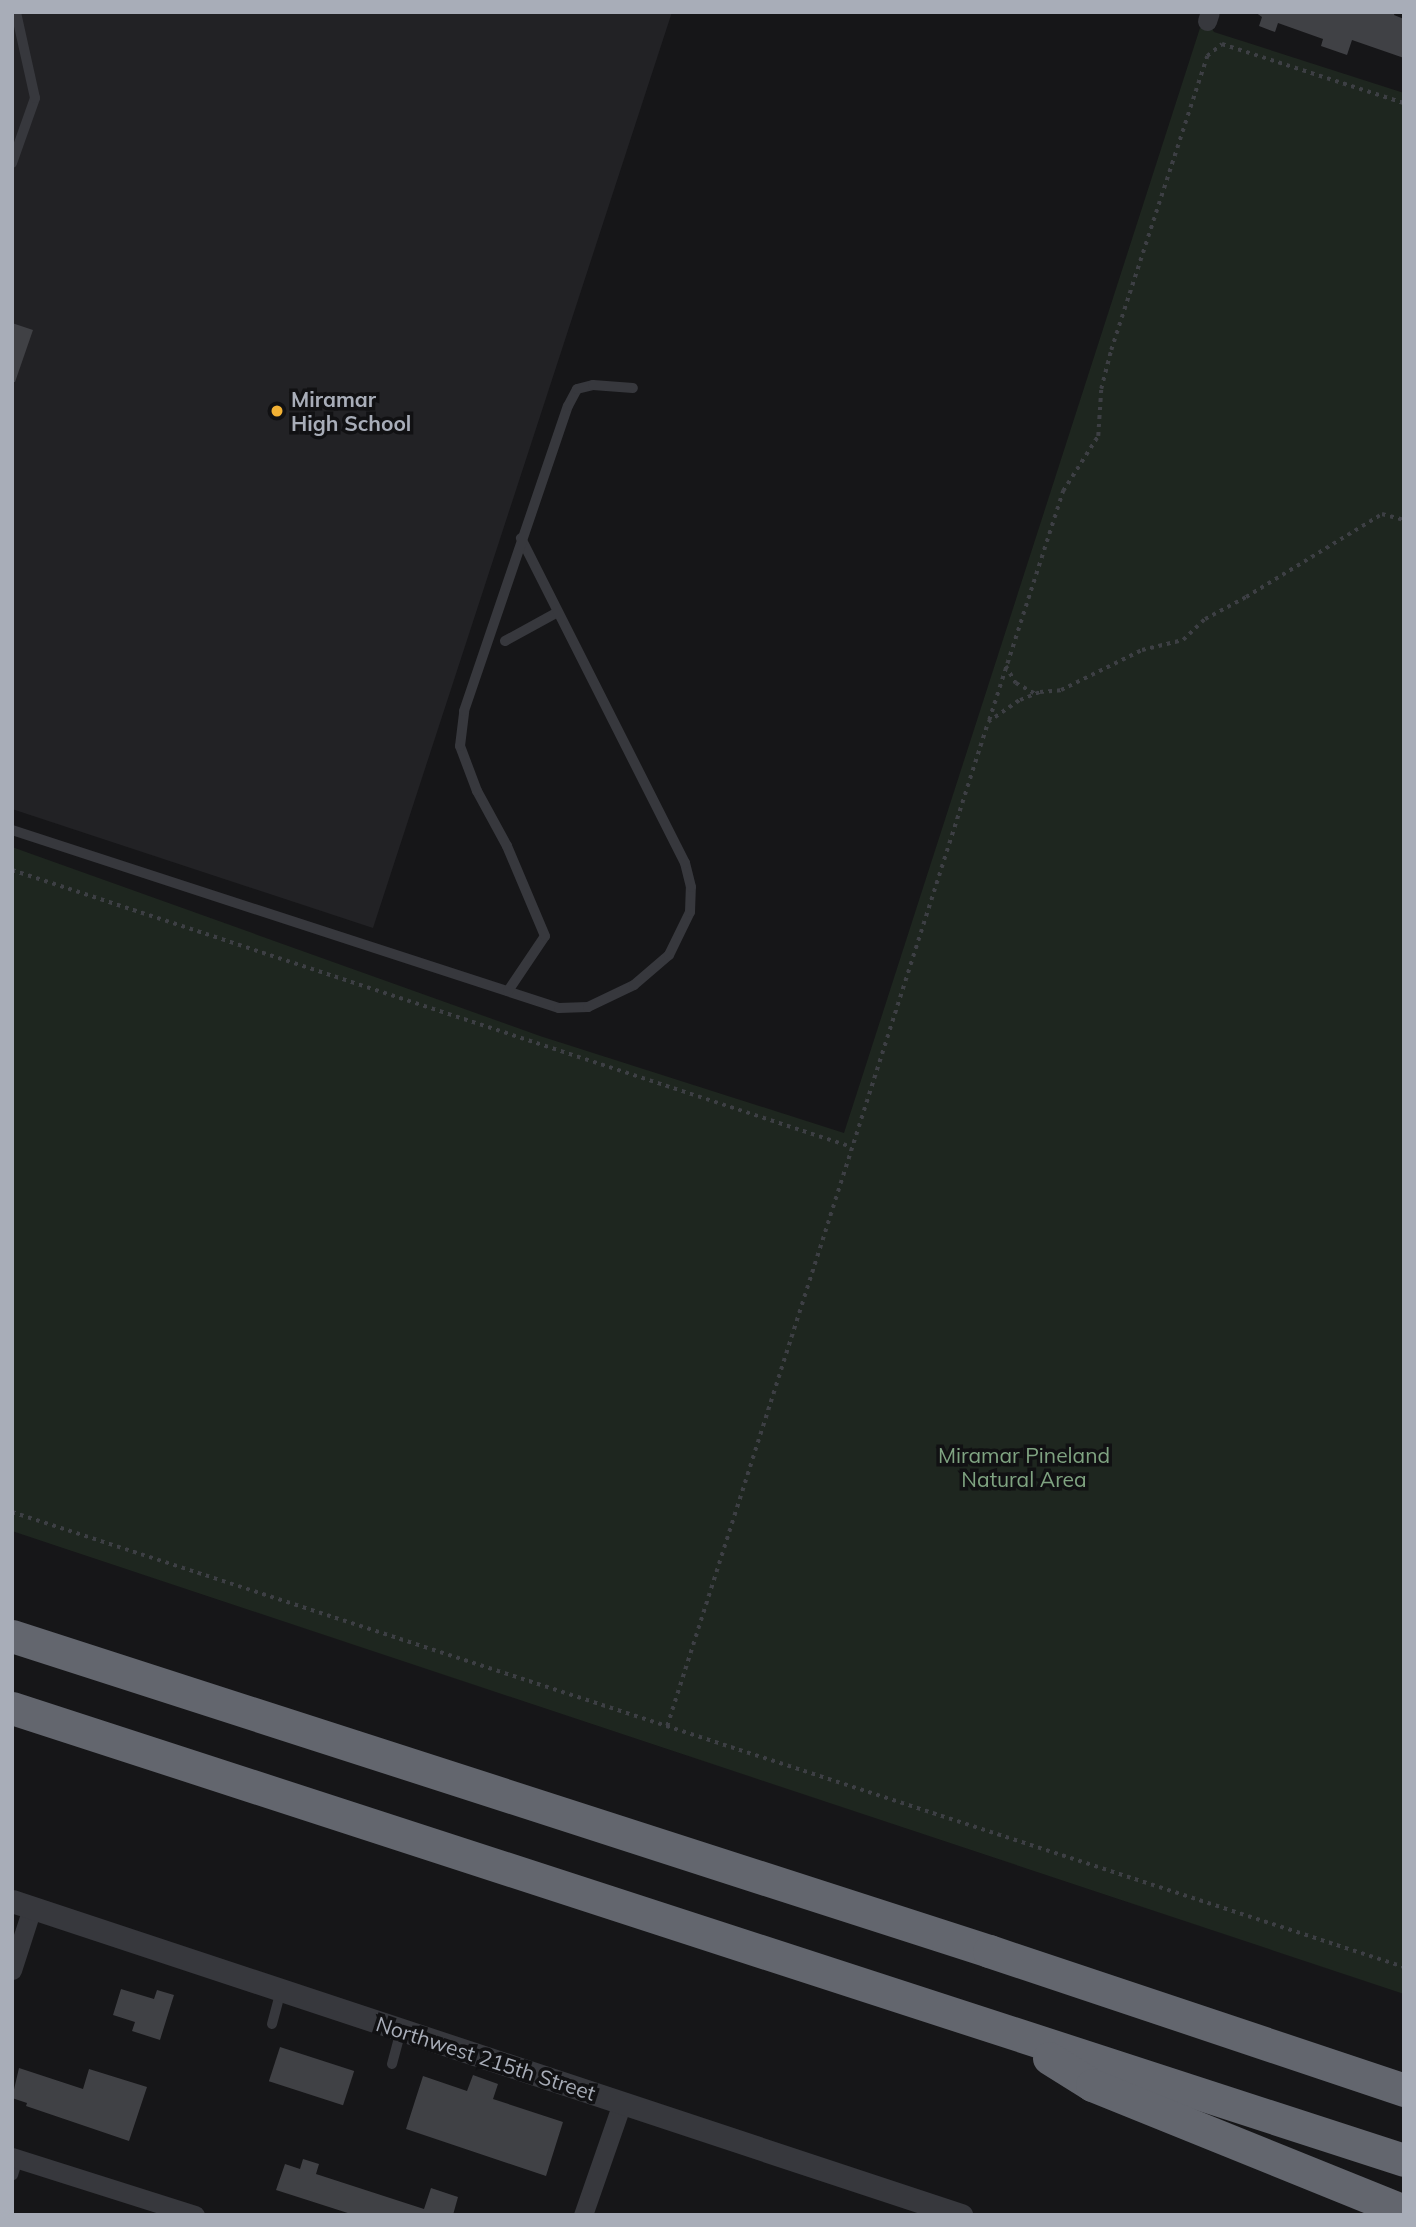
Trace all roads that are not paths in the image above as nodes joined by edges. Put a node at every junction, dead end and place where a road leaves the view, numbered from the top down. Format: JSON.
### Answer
{"nodes":[{"id":1,"x":16,"y":12,"type":"edge"},
{"id":2,"x":12,"y":163,"type":"edge"},
{"id":3,"x":633,"y":388,"type":"dead end"},
{"id":4,"x":521,"y":538,"type":"junction"},
{"id":5,"x":558,"y":612,"type":"junction"},
{"id":6,"x":505,"y":641,"type":"dead end"},
{"id":7,"x":12,"y":830,"type":"edge"},
{"id":8,"x":508,"y":991,"type":"junction"},
{"id":9,"x":12,"y":1636,"type":"edge"},
{"id":10,"x":12,"y":1708,"type":"edge"},
{"id":11,"x":22,"y":1905,"type":"edge"},
{"id":12,"x":12,"y":1970,"type":"edge"},
{"id":13,"x":282,"y":1990,"type":"junction"},
{"id":14,"x":272,"y":2024,"type":"dead end"},
{"id":15,"x":401,"y":2030,"type":"junction"},
{"id":16,"x":1002,"y":2030,"type":"junction"},
{"id":17,"x":392,"y":2064,"type":"dead end"},
{"id":18,"x":1404,"y":2090,"type":"edge"},
{"id":19,"x":622,"y":2103,"type":"junction"},
{"id":20,"x":1404,"y":2161,"type":"edge"},
{"id":21,"x":14,"y":2164,"type":"edge"},
{"id":22,"x":1404,"y":2211,"type":"edge"},
{"id":23,"x":195,"y":2215,"type":"edge"},
{"id":24,"x":583,"y":2215,"type":"edge"},
{"id":25,"x":961,"y":2215,"type":"edge"}],
"edges":[{"from":1,"to":2,"type":"lane"},
{"from":3,"to":4,"type":"lane"},
{"from":4,"to":5,"type":"lane"},
{"from":4,"to":8,"type":"lane"},
{"from":5,"to":6,"type":"lane"},
{"from":5,"to":8,"type":"lane"},
{"from":7,"to":8,"type":"lane"},
{"from":9,"to":18,"type":"highway"},
{"from":10,"to":16,"type":"highway"},
{"from":11,"to":12,"type":"street"},
{"from":11,"to":13,"type":"street","name":"Northwest 215th Street"},
{"from":13,"to":14,"type":"lane"},
{"from":13,"to":15,"type":"street","name":"Northwest 215th Street"},
{"from":15,"to":17,"type":"lane"},
{"from":15,"to":19,"type":"street","name":"Northwest 215th Street"},
{"from":16,"to":20,"type":"highway"},
{"from":16,"to":22,"type":"highway"},
{"from":19,"to":24,"type":"street"},
{"from":19,"to":25,"type":"street","name":"Northwest 215th Street"},
{"from":21,"to":23,"type":"street"}]}
